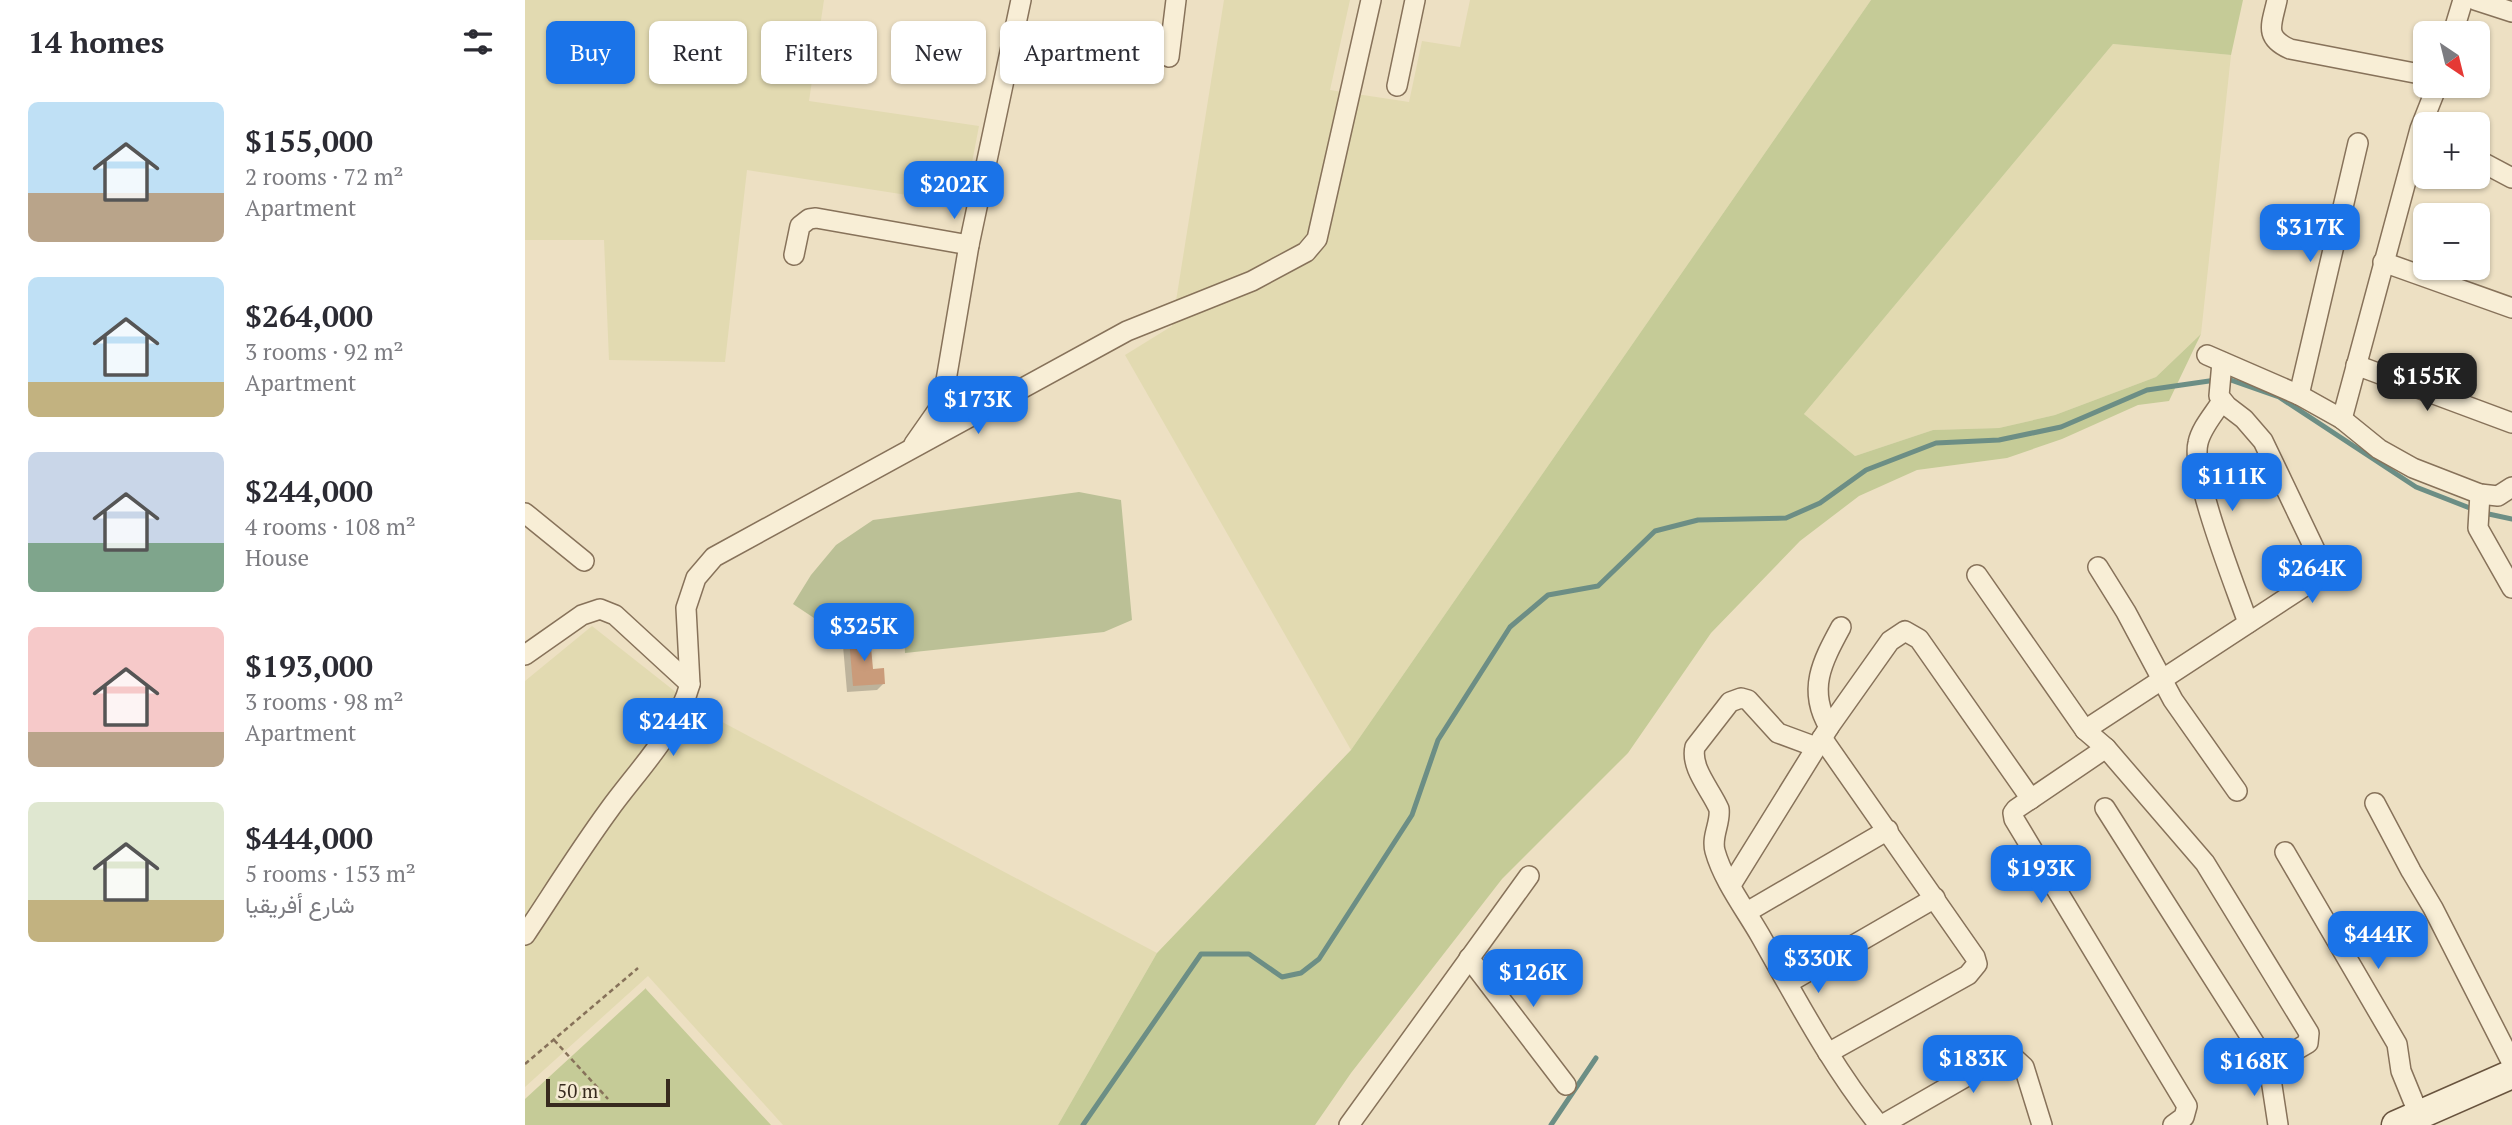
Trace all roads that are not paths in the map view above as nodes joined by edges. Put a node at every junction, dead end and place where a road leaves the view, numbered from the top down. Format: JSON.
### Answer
{"nodes":[{"id":1,"x":1021,"y":0,"type":"edge"},
{"id":2,"x":1176,"y":0,"type":"edge"},
{"id":3,"x":1371,"y":0,"type":"edge"},
{"id":4,"x":1415,"y":0,"type":"edge"},
{"id":5,"x":2277,"y":0,"type":"edge"},
{"id":6,"x":2463,"y":0,"type":"edge"},
{"id":7,"x":2475,"y":0,"type":"edge"},
{"id":8,"x":2512,"y":12,"type":"edge"},
{"id":9,"x":2457,"y":21,"type":"edge"},
{"id":10,"x":1169,"y":57,"type":"dead end"},
{"id":11,"x":2413,"y":73,"type":"edge"},
{"id":12,"x":1397,"y":86,"type":"dead end"},
{"id":13,"x":2358,"y":143,"type":"dead end"},
{"id":14,"x":2413,"y":164,"type":"edge"},
{"id":15,"x":2490,"y":166,"type":"edge"},
{"id":16,"x":2512,"y":178,"type":"edge"},
{"id":17,"x":969,"y":245,"type":"junction"},
{"id":18,"x":794,"y":255,"type":"dead end"},
{"id":19,"x":2383,"y":262,"type":"junction"},
{"id":20,"x":2512,"y":308,"type":"edge"},
{"id":21,"x":2356,"y":365,"type":"junction"},
{"id":22,"x":2298,"y":395,"type":"junction"},
{"id":23,"x":2221,"y":398,"type":"junction"},
{"id":24,"x":2342,"y":419,"type":"junction"},
{"id":25,"x":2512,"y":423,"type":"edge"},
{"id":26,"x":910,"y":450,"type":"junction"},
{"id":27,"x":2509,"y":493,"type":"edge"},
{"id":28,"x":2480,"y":494,"type":"junction"},
{"id":29,"x":527,"y":519,"type":"edge"},
{"id":30,"x":584,"y":561,"type":"dead end"},
{"id":31,"x":2098,"y":567,"type":"dead end"},
{"id":32,"x":1977,"y":575,"type":"dead end"},
{"id":33,"x":2512,"y":588,"type":"edge"},
{"id":34,"x":2248,"y":623,"type":"junction"},
{"id":35,"x":1841,"y":627,"type":"dead end"},
{"id":36,"x":525,"y":655,"type":"edge"},
{"id":37,"x":2162,"y":680,"type":"junction"},
{"id":38,"x":690,"y":684,"type":"junction"},
{"id":39,"x":2085,"y":730,"type":"junction"},
{"id":40,"x":1820,"y":739,"type":"junction"},
{"id":41,"x":2106,"y":748,"type":"junction"},
{"id":42,"x":2237,"y":790,"type":"dead end"},
{"id":43,"x":2031,"y":799,"type":"junction"},
{"id":44,"x":2375,"y":803,"type":"dead end"},
{"id":45,"x":2105,"y":808,"type":"dead end"},
{"id":46,"x":1888,"y":830,"type":"junction"},
{"id":47,"x":2285,"y":852,"type":"dead end"},
{"id":48,"x":1529,"y":876,"type":"dead end"},
{"id":49,"x":1731,"y":885,"type":"junction"},
{"id":50,"x":1935,"y":898,"type":"junction"},
{"id":51,"x":1747,"y":912,"type":"junction"},
{"id":52,"x":525,"y":935,"type":"edge"},
{"id":53,"x":1469,"y":958,"type":"junction"},
{"id":54,"x":1787,"y":983,"type":"junction"},
{"id":55,"x":1828,"y":1053,"type":"junction"},
{"id":56,"x":2512,"y":1063,"type":"edge"},
{"id":57,"x":2269,"y":1066,"type":"junction"},
{"id":58,"x":2512,"y":1074,"type":"edge"},
{"id":59,"x":1566,"y":1085,"type":"dead end"},
{"id":60,"x":2407,"y":1120,"type":"edge"},
{"id":61,"x":1349,"y":1125,"type":"edge"},
{"id":62,"x":1880,"y":1125,"type":"edge"},
{"id":63,"x":2042,"y":1125,"type":"edge"},
{"id":64,"x":2173,"y":1125,"type":"edge"},
{"id":65,"x":2279,"y":1125,"type":"edge"}],
"edges":[{"from":1,"to":17,"type":"street"},
{"from":2,"to":10,"type":"street"},
{"from":3,"to":26,"type":"street"},
{"from":4,"to":12,"type":"street"},
{"from":5,"to":11,"type":"street"},
{"from":6,"to":9,"type":"street"},
{"from":7,"to":8,"type":"street"},
{"from":13,"to":22,"type":"street"},
{"from":14,"to":19,"type":"street"},
{"from":15,"to":16,"type":"street"},
{"from":17,"to":18,"type":"street"},
{"from":17,"to":26,"type":"street"},
{"from":19,"to":20,"type":"street"},
{"from":19,"to":21,"type":"street"},
{"from":21,"to":24,"type":"street"},
{"from":21,"to":25,"type":"street"},
{"from":22,"to":23,"type":"street"},
{"from":22,"to":24,"type":"street"},
{"from":23,"to":34,"type":"street"},
{"from":23,"to":34,"type":"street"},
{"from":24,"to":28,"type":"street"},
{"from":26,"to":38,"type":"street"},
{"from":27,"to":28,"type":"street"},
{"from":28,"to":33,"type":"street"},
{"from":29,"to":30,"type":"street"},
{"from":31,"to":37,"type":"street"},
{"from":32,"to":39,"type":"street"},
{"from":34,"to":37,"type":"street"},
{"from":35,"to":40,"type":"street"},
{"from":36,"to":38,"type":"street"},
{"from":37,"to":39,"type":"street"},
{"from":37,"to":42,"type":"street"},
{"from":38,"to":52,"type":"street"},
{"from":39,"to":41,"type":"street"},
{"from":40,"to":43,"type":"street"},
{"from":40,"to":46,"type":"street"},
{"from":40,"to":49,"type":"street"},
{"from":40,"to":49,"type":"street"},
{"from":41,"to":43,"type":"street"},
{"from":41,"to":57,"type":"street"},
{"from":43,"to":64,"type":"street"},
{"from":44,"to":56,"type":"street"},
{"from":45,"to":57,"type":"street"},
{"from":46,"to":50,"type":"street"},
{"from":46,"to":51,"type":"street"},
{"from":47,"to":60,"type":"street"},
{"from":48,"to":53,"type":"street"},
{"from":49,"to":51,"type":"street"},
{"from":50,"to":54,"type":"street"},
{"from":50,"to":55,"type":"street"},
{"from":51,"to":54,"type":"street"},
{"from":53,"to":59,"type":"street"},
{"from":53,"to":61,"type":"street"},
{"from":54,"to":55,"type":"street"},
{"from":55,"to":62,"type":"street"},
{"from":57,"to":65,"type":"street"},
{"from":58,"to":60,"type":"street"},
{"from":62,"to":63,"type":"street"}]}
